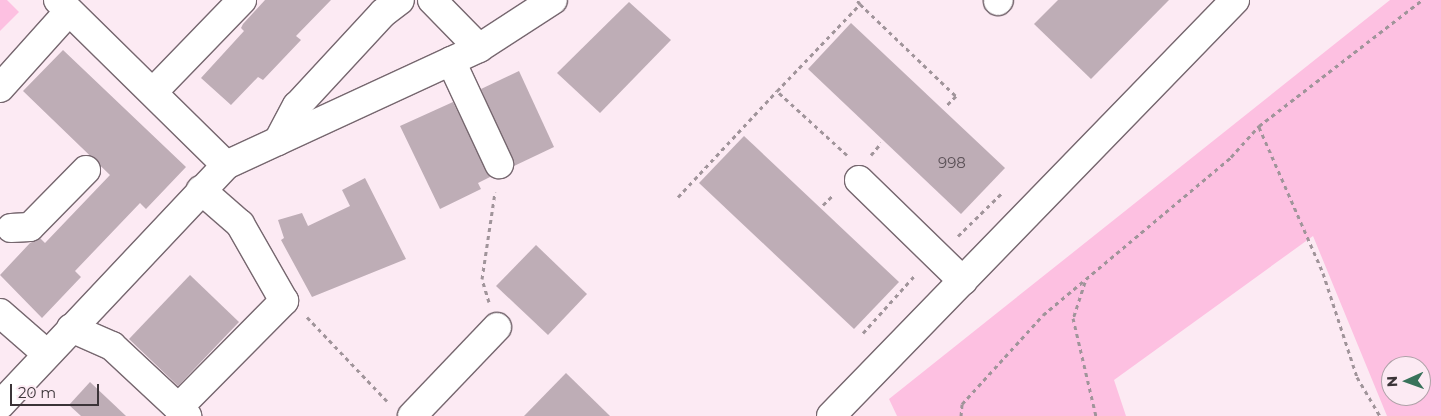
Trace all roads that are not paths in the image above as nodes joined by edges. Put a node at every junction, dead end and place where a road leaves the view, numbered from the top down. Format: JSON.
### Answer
{"nodes":[{"id":1,"x":242,"y":0,"type":"edge"},
{"id":2,"x":400,"y":0,"type":"edge"},
{"id":3,"x":432,"y":0,"type":"edge"},
{"id":4,"x":553,"y":0,"type":"edge"},
{"id":5,"x":1235,"y":0,"type":"edge"},
{"id":6,"x":64,"y":5,"type":"edge"},
{"id":7,"x":479,"y":48,"type":"junction"},
{"id":8,"x":451,"y":61,"type":"junction"},
{"id":9,"x":0,"y":88,"type":"edge"},
{"id":10,"x":152,"y":92,"type":"junction"},
{"id":11,"x":278,"y":141,"type":"junction"},
{"id":12,"x":500,"y":164,"type":"road end"},
{"id":13,"x":226,"y":165,"type":"junction"},
{"id":14,"x":86,"y":170,"type":"dead end"},
{"id":15,"x":856,"y":170,"type":"road end"},
{"id":16,"x":201,"y":190,"type":"junction"},
{"id":17,"x":4,"y":227,"type":"edge"},
{"id":18,"x":963,"y":281,"type":"junction"},
{"id":19,"x":0,"y":314,"type":"edge"},
{"id":20,"x":497,"y":327,"type":"dead end"},
{"id":21,"x":71,"y":328,"type":"junction"},
{"id":22,"x":47,"y":354,"type":"junction"},
{"id":23,"x":0,"y":405,"type":"edge"},
{"id":24,"x":183,"y":412,"type":"edge"},
{"id":25,"x":403,"y":412,"type":"edge"},
{"id":26,"x":831,"y":416,"type":"edge"}],
"edges":[{"from":1,"to":10,"type":"lane"},
{"from":2,"to":11,"type":"lane"},
{"from":3,"to":7,"type":"lane"},
{"from":4,"to":7,"type":"lane"},
{"from":5,"to":18,"type":"lane"},
{"from":6,"to":9,"type":"lane"},
{"from":6,"to":10,"type":"lane"},
{"from":7,"to":8,"type":"lane"},
{"from":8,"to":11,"type":"lane"},
{"from":8,"to":12,"type":"lane"},
{"from":10,"to":13,"type":"lane"},
{"from":11,"to":13,"type":"lane"},
{"from":13,"to":16,"type":"lane"},
{"from":14,"to":17,"type":"lane"},
{"from":15,"to":18,"type":"lane"},
{"from":16,"to":21,"type":"lane"},
{"from":16,"to":24,"type":"lane"},
{"from":18,"to":26,"type":"lane"},
{"from":19,"to":22,"type":"lane"},
{"from":20,"to":25,"type":"lane"},
{"from":21,"to":22,"type":"lane"},
{"from":21,"to":24,"type":"lane"},
{"from":22,"to":23,"type":"lane"}]}
